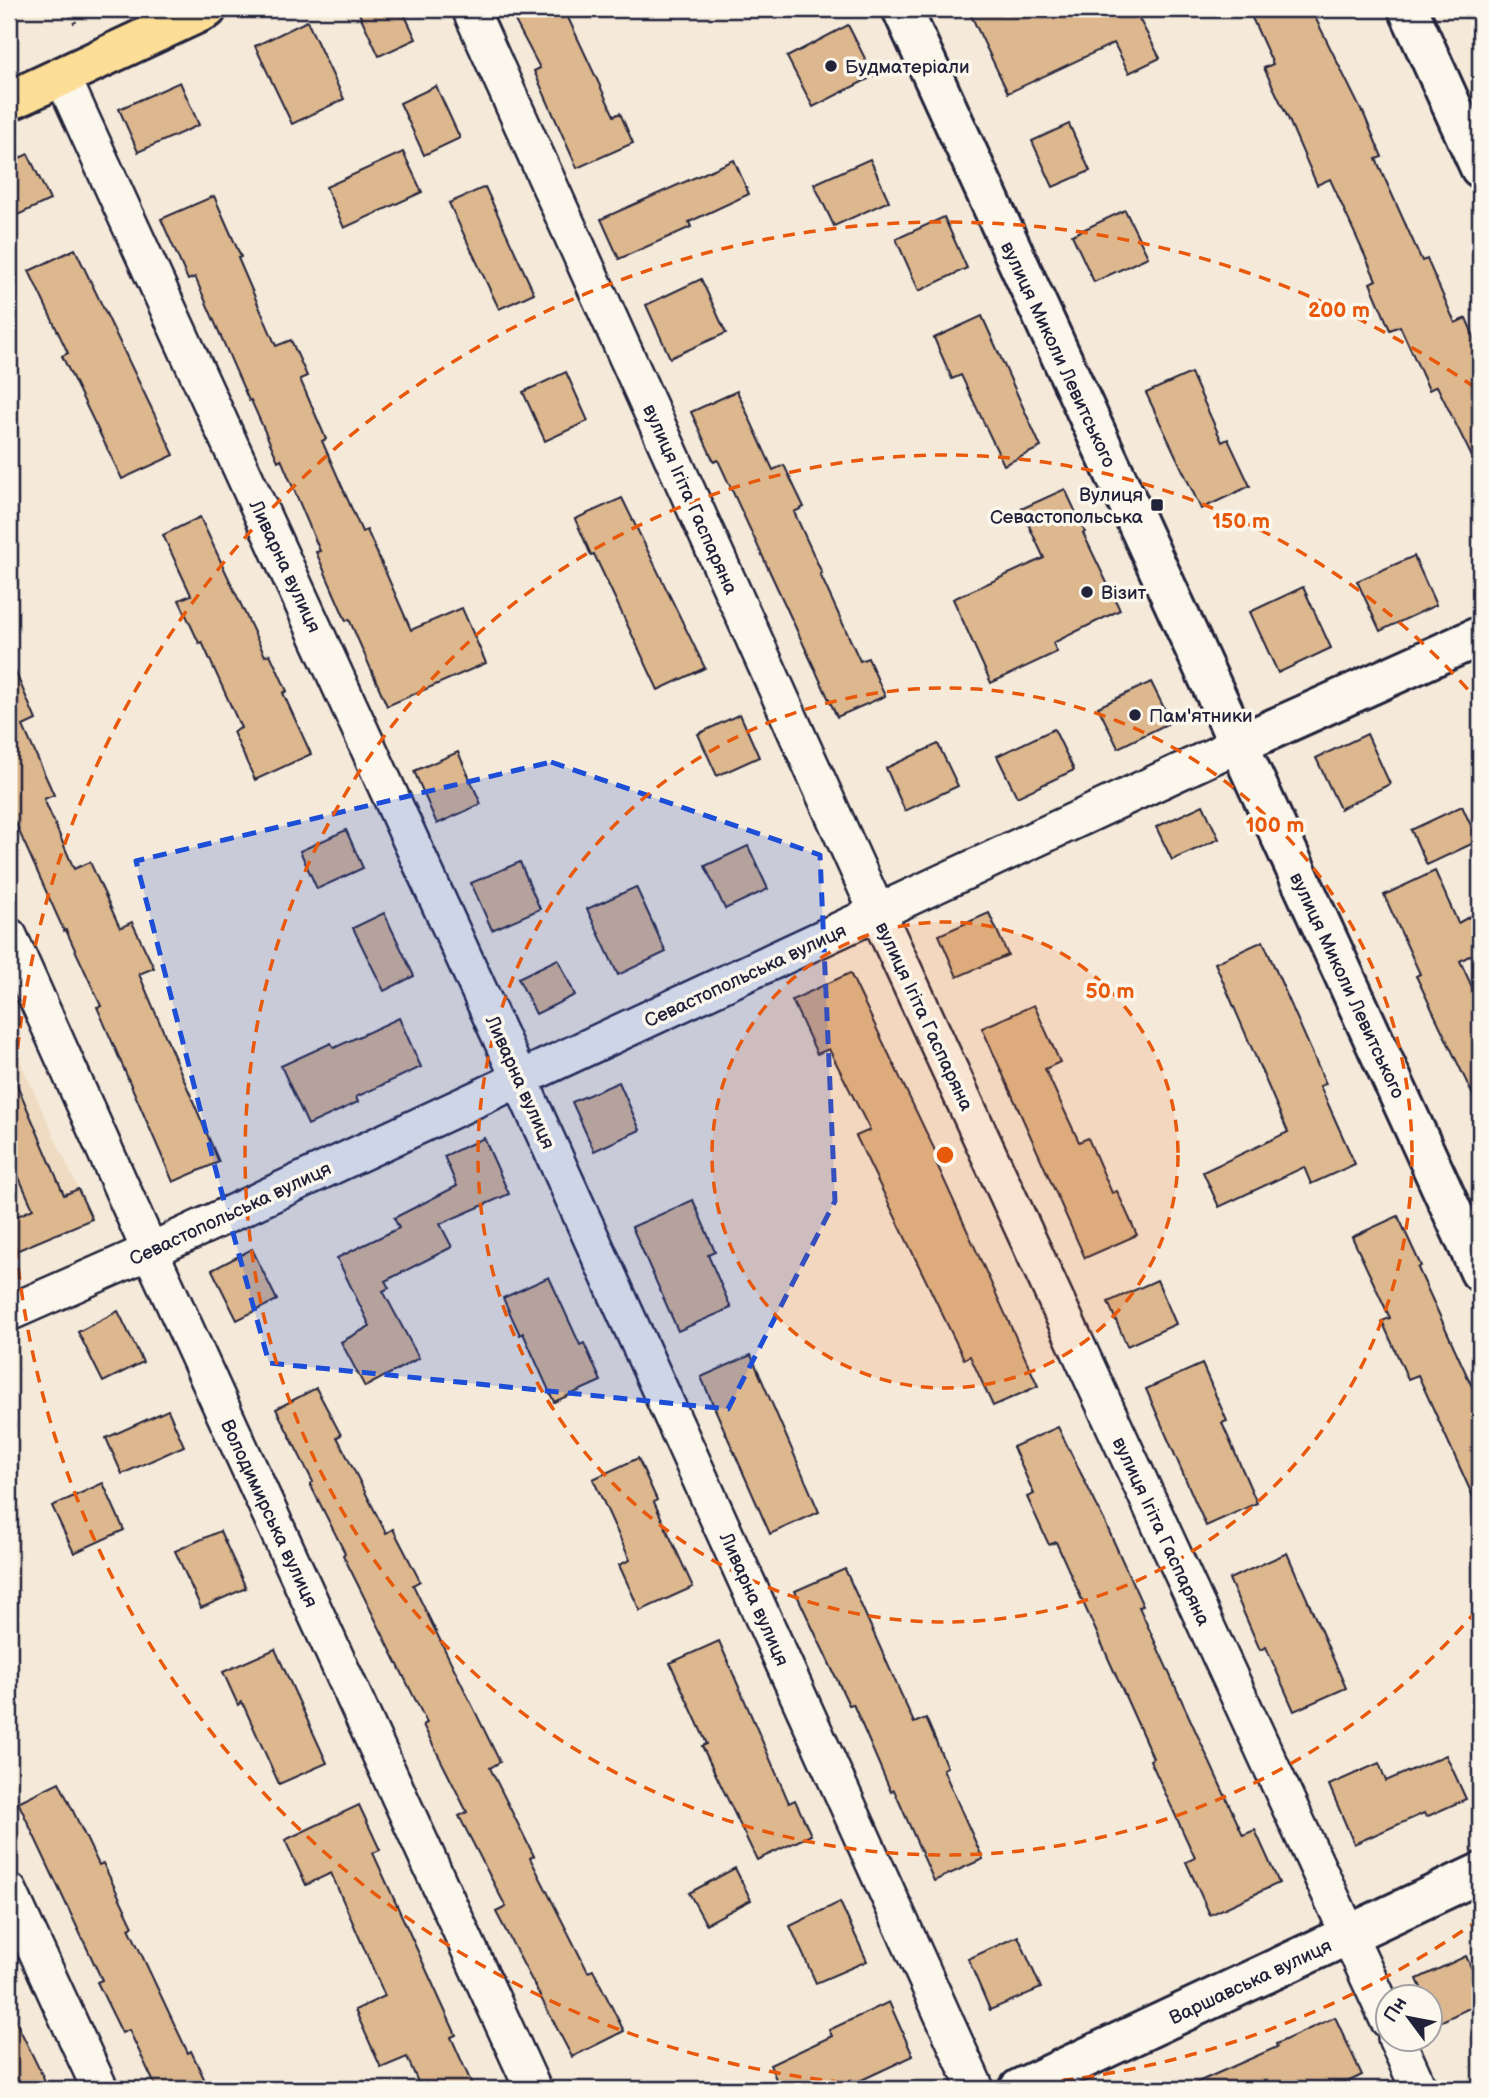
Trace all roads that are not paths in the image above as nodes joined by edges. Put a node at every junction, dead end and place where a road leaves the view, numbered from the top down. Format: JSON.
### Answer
{"nodes":[{"id":1,"x":206,"y":9,"type":"edge"},
{"id":2,"x":470,"y":9,"type":"edge"},
{"id":3,"x":902,"y":9,"type":"edge"},
{"id":4,"x":1408,"y":9,"type":"edge"},
{"id":5,"x":62,"y":76,"type":"junction"},
{"id":6,"x":9,"y":101,"type":"edge"},
{"id":7,"x":1480,"y":168,"type":"edge"},
{"id":8,"x":1480,"y":636,"type":"edge"},
{"id":9,"x":1237,"y":745,"type":"junction"},
{"id":10,"x":878,"y":914,"type":"junction"},
{"id":11,"x":9,"y":936,"type":"edge"},
{"id":12,"x":520,"y":1078,"type":"junction"},
{"id":13,"x":150,"y":1251,"type":"junction"},
{"id":14,"x":1480,"y":1272,"type":"edge"},
{"id":15,"x":9,"y":1313,"type":"edge"},
{"id":16,"x":1480,"y":1873,"type":"edge"},
{"id":17,"x":9,"y":1891,"type":"edge"},
{"id":18,"x":1349,"y":1935,"type":"junction"},
{"id":19,"x":1374,"y":1989,"type":"edge"},
{"id":20,"x":1402,"y":2052,"type":"edge"},
{"id":21,"x":100,"y":2089,"type":"edge"},
{"id":22,"x":533,"y":2089,"type":"edge"},
{"id":23,"x":976,"y":2089,"type":"edge"},
{"id":24,"x":1019,"y":2089,"type":"edge"},
{"id":25,"x":1419,"y":2089,"type":"edge"}],
"edges":[{"from":1,"to":5,"type":"main road"},
{"from":2,"to":10,"type":"street","name":"вулиця Ігіта Гаспаряна"},
{"from":3,"to":9,"type":"main road","name":"вулиця Миколи Левитського"},
{"from":4,"to":7,"type":"main road"},
{"from":5,"to":6,"type":"main road"},
{"from":5,"to":12,"type":"street","name":"Ливарна вулиця"},
{"from":8,"to":9,"type":"main road","name":"Севастопольська вулиця"},
{"from":9,"to":10,"type":"street","name":"Севастопольська вулиця"},
{"from":9,"to":14,"type":"main road","name":"вулиця Миколи Левитського"},
{"from":10,"to":12,"type":"street","name":"Севастопольська вулиця"},
{"from":10,"to":18,"type":"street","name":"вулиця Ігіта Гаспаряна"},
{"from":11,"to":13,"type":"street","name":"Володимирська вулиця"},
{"from":12,"to":13,"type":"street","name":"Севастопольська вулиця"},
{"from":12,"to":23,"type":"street","name":"Ливарна вулиця"},
{"from":13,"to":15,"type":"street","name":"Севастопольська вулиця"},
{"from":13,"to":22,"type":"street","name":"Володимирська вулиця"},
{"from":16,"to":18,"type":"main road","name":"Варшавська вулиця"},
{"from":17,"to":21,"type":"street"},
{"from":18,"to":19,"type":"street","name":"вулиця Ігіта Гаспаряна"},
{"from":18,"to":24,"type":"main road","name":"Варшавська вулиця"},
{"from":20,"to":25,"type":"street"}]}
